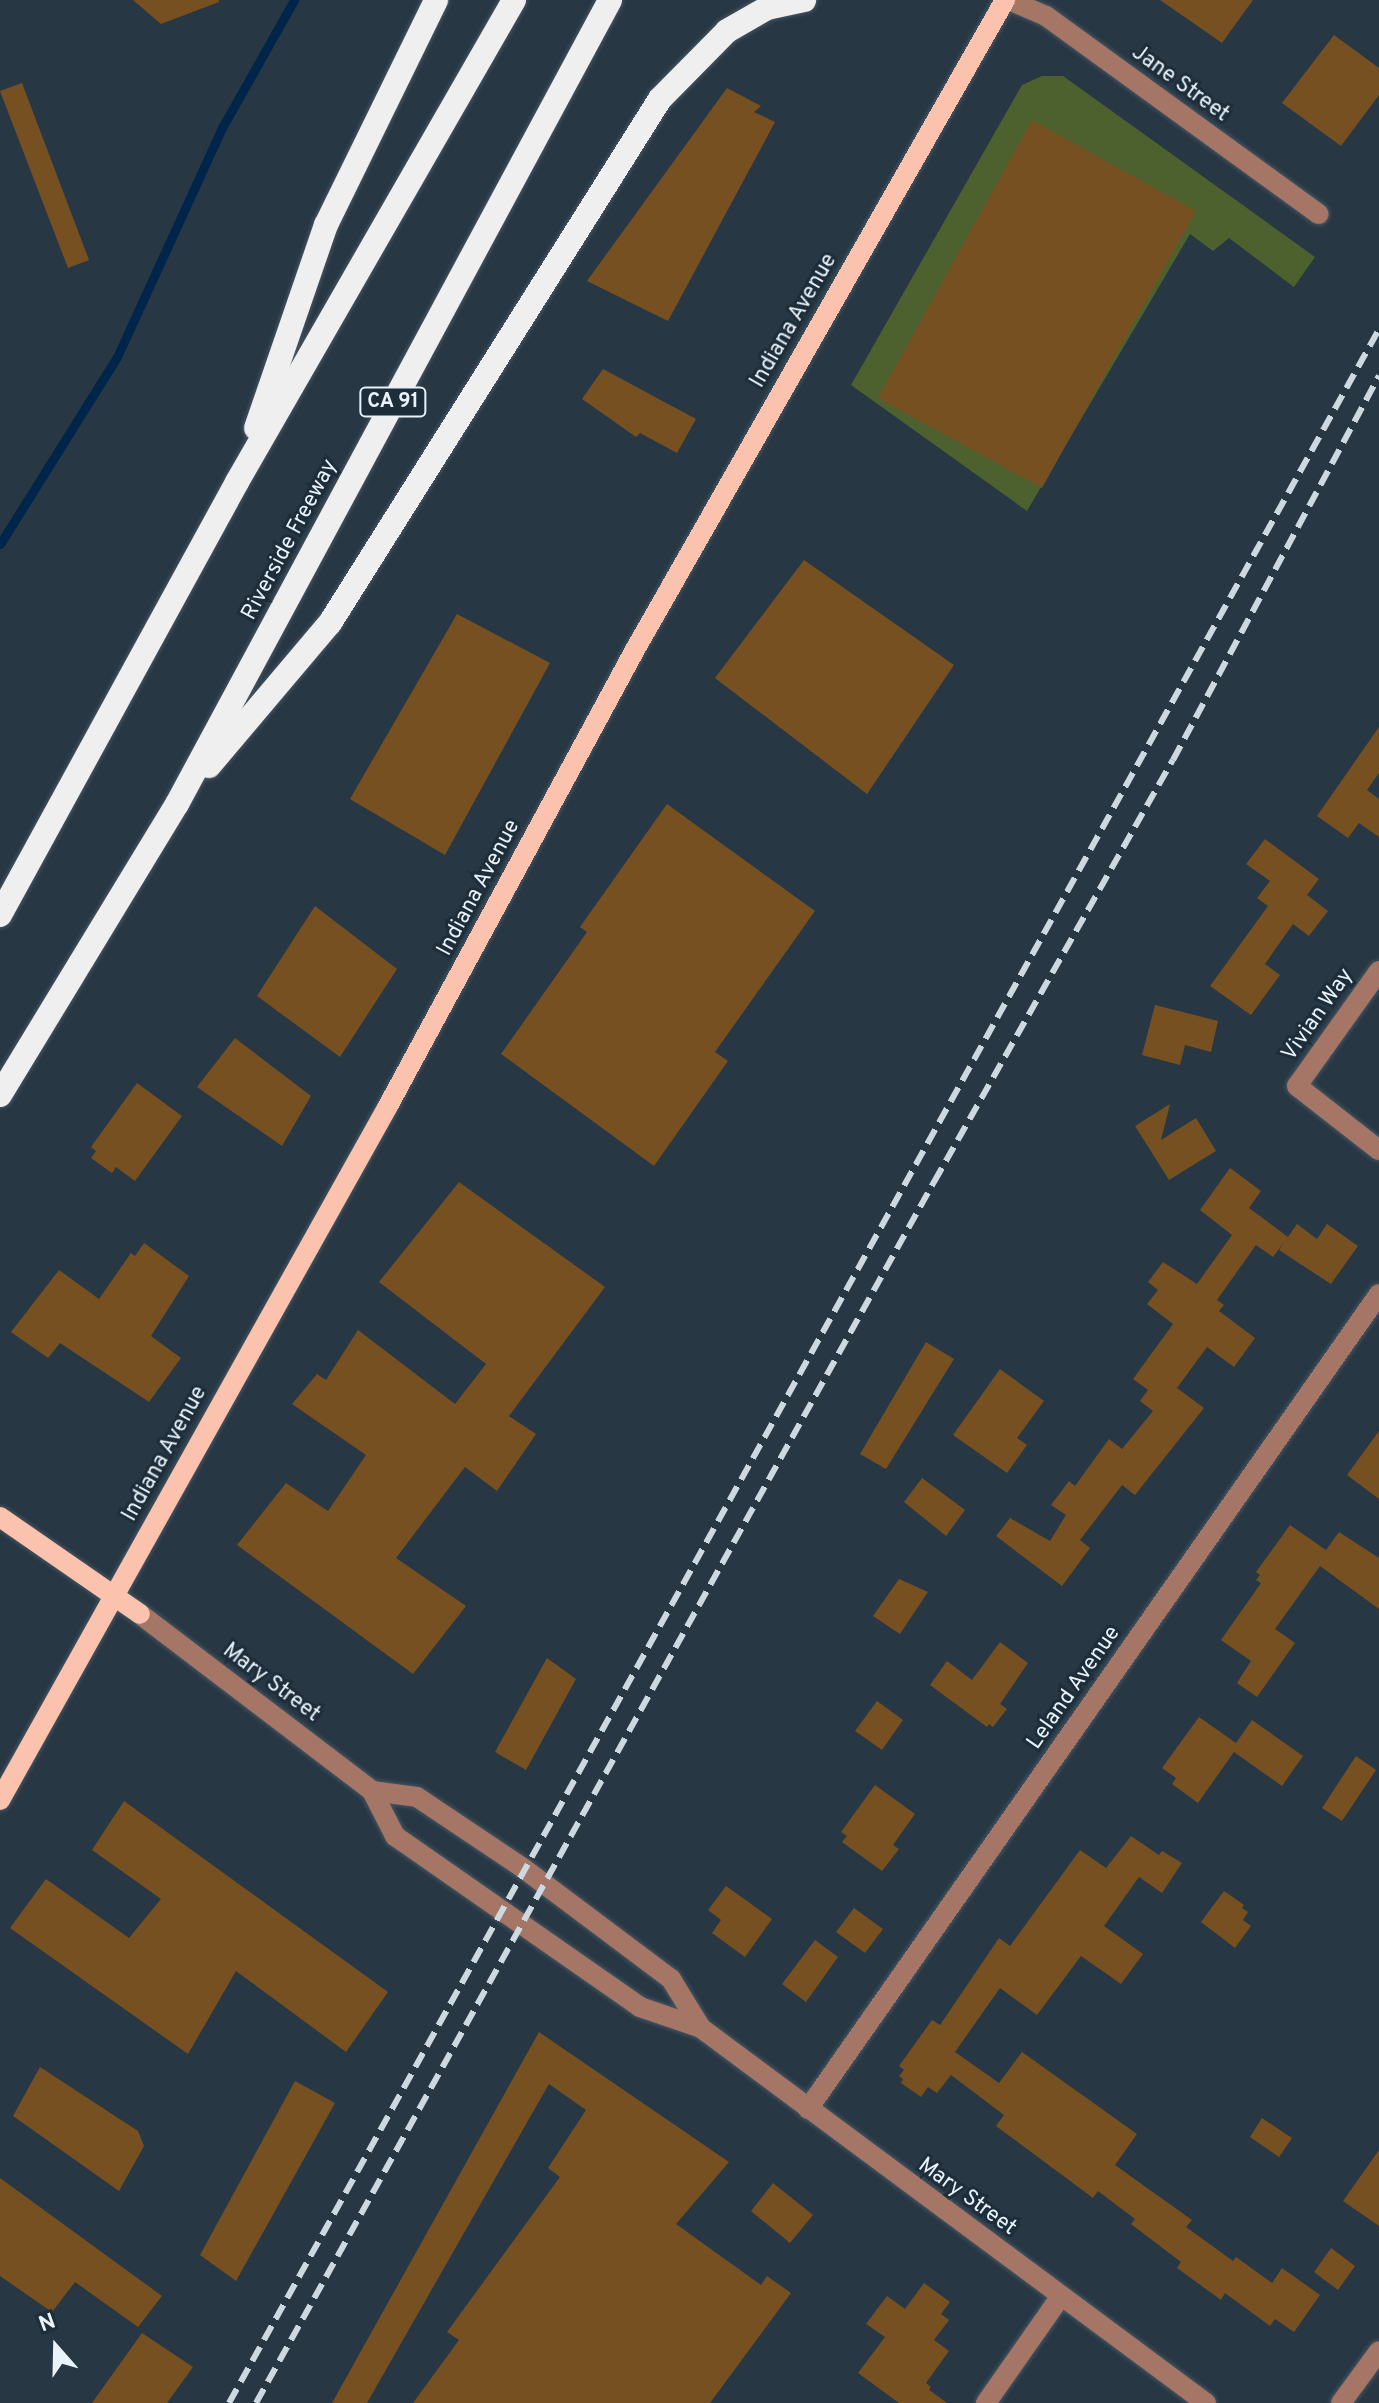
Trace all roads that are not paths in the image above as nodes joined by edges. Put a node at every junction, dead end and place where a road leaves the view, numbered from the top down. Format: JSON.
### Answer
{"nodes":[{"id":1,"x":436,"y":0,"type":"edge"},
{"id":2,"x":514,"y":0,"type":"edge"},
{"id":3,"x":610,"y":0,"type":"edge"},
{"id":4,"x":804,"y":0,"type":"edge"},
{"id":5,"x":1007,"y":0,"type":"edge"},
{"id":6,"x":1319,"y":214,"type":"dead end"},
{"id":7,"x":237,"y":482,"type":"junction"},
{"id":8,"x":177,"y":804,"type":"junction"},
{"id":9,"x":0,"y":915,"type":"edge"},
{"id":10,"x":1379,"y":971,"type":"edge"},
{"id":11,"x":0,"y":1095,"type":"edge"},
{"id":12,"x":1379,"y":1150,"type":"edge"},
{"id":13,"x":1379,"y":1294,"type":"edge"},
{"id":14,"x":0,"y":1517,"type":"edge"},
{"id":15,"x":115,"y":1596,"type":"junction"},
{"id":16,"x":140,"y":1614,"type":"joint"},
{"id":17,"x":372,"y":1791,"type":"junction"},
{"id":18,"x":0,"y":1800,"type":"edge"},
{"id":19,"x":701,"y":2028,"type":"junction"},
{"id":20,"x":808,"y":2109,"type":"junction"},
{"id":21,"x":1061,"y":2296,"type":"junction"},
{"id":22,"x":1379,"y":2351,"type":"edge"},
{"id":23,"x":986,"y":2403,"type":"edge"},
{"id":24,"x":1206,"y":2403,"type":"edge"},
{"id":25,"x":1341,"y":2403,"type":"edge"}],
"edges":[{"from":1,"to":7,"type":"highway"},
{"from":2,"to":7,"type":"highway"},
{"from":3,"to":8,"type":"highway","name":"Riverside Freeway","number":"CA 91"},
{"from":4,"to":8,"type":"highway"},
{"from":5,"to":6,"type":"street","name":"Jane Street"},
{"from":5,"to":15,"type":"main road","name":"Indiana Avenue"},
{"from":7,"to":9,"type":"highway"},
{"from":8,"to":11,"type":"highway","name":"Riverside Freeway","number":"CA 91"},
{"from":10,"to":12,"type":"street","name":"Vivian Way"},
{"from":13,"to":20,"type":"street","name":"Leland Avenue"},
{"from":14,"to":15,"type":"main road"},
{"from":15,"to":16,"type":"main road"},
{"from":15,"to":18,"type":"main road","name":"Indiana Avenue"},
{"from":16,"to":17,"type":"street","name":"Mary Street"},
{"from":17,"to":19,"type":"street","name":"Mary Street"},
{"from":17,"to":19,"type":"street","name":"Mary Street"},
{"from":19,"to":20,"type":"street","name":"Mary Street"},
{"from":20,"to":21,"type":"street","name":"Mary Street"},
{"from":21,"to":23,"type":"street"},
{"from":21,"to":24,"type":"street","name":"Mary Street"},
{"from":22,"to":25,"type":"street"}]}
